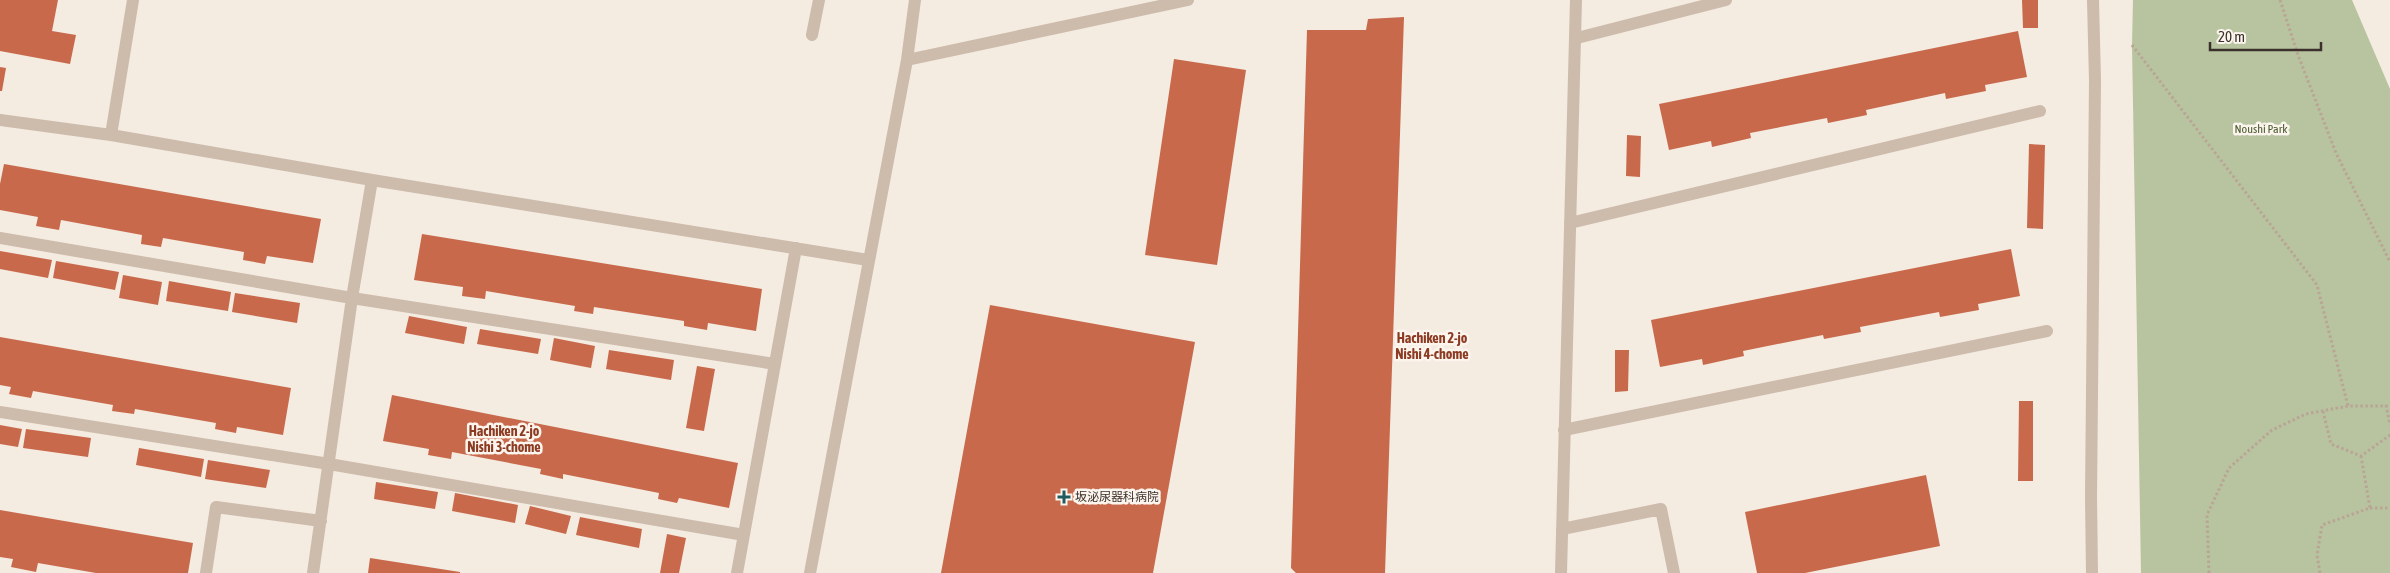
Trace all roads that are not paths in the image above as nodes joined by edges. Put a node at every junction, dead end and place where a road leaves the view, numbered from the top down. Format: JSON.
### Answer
{"nodes":[{"id":1,"x":133,"y":0,"type":"edge"},
{"id":2,"x":818,"y":0,"type":"edge"},
{"id":3,"x":915,"y":0,"type":"edge"},
{"id":4,"x":1188,"y":0,"type":"edge"},
{"id":5,"x":1576,"y":0,"type":"edge"},
{"id":6,"x":1726,"y":0,"type":"edge"},
{"id":7,"x":2093,"y":0,"type":"edge"},
{"id":8,"x":812,"y":35,"type":"dead end"},
{"id":9,"x":1576,"y":38,"type":"junction"},
{"id":10,"x":907,"y":60,"type":"junction"},
{"id":11,"x":2040,"y":111,"type":"dead end"},
{"id":12,"x":0,"y":120,"type":"edge"},
{"id":13,"x":111,"y":135,"type":"junction"},
{"id":14,"x":372,"y":180,"type":"junction"},
{"id":15,"x":1570,"y":223,"type":"junction"},
{"id":16,"x":0,"y":238,"type":"edge"},
{"id":17,"x":796,"y":248,"type":"junction"},
{"id":18,"x":868,"y":260,"type":"junction"},
{"id":19,"x":352,"y":298,"type":"junction"},
{"id":20,"x":2047,"y":331,"type":"dead end"},
{"id":21,"x":775,"y":364,"type":"junction"},
{"id":22,"x":0,"y":412,"type":"edge"},
{"id":23,"x":1564,"y":430,"type":"junction"},
{"id":24,"x":329,"y":464,"type":"junction"},
{"id":25,"x":320,"y":521,"type":"junction"},
{"id":26,"x":1562,"y":529,"type":"junction"},
{"id":27,"x":744,"y":535,"type":"junction"},
{"id":28,"x":206,"y":573,"type":"edge"},
{"id":29,"x":312,"y":573,"type":"edge"},
{"id":30,"x":737,"y":573,"type":"edge"},
{"id":31,"x":810,"y":573,"type":"edge"},
{"id":32,"x":1561,"y":573,"type":"edge"},
{"id":33,"x":1674,"y":573,"type":"edge"},
{"id":34,"x":2092,"y":573,"type":"edge"}],
"edges":[{"from":1,"to":13,"type":"street"},
{"from":2,"to":8,"type":"street"},
{"from":3,"to":10,"type":"street"},
{"from":4,"to":10,"type":"street"},
{"from":5,"to":9,"type":"street"},
{"from":6,"to":9,"type":"street"},
{"from":7,"to":34,"type":"street"},
{"from":9,"to":15,"type":"street"},
{"from":10,"to":18,"type":"street"},
{"from":11,"to":15,"type":"street"},
{"from":12,"to":13,"type":"street"},
{"from":13,"to":14,"type":"street"},
{"from":14,"to":17,"type":"street"},
{"from":14,"to":19,"type":"street"},
{"from":15,"to":23,"type":"street"},
{"from":16,"to":19,"type":"street"},
{"from":17,"to":18,"type":"street"},
{"from":17,"to":21,"type":"street"},
{"from":18,"to":31,"type":"street"},
{"from":19,"to":21,"type":"street"},
{"from":19,"to":24,"type":"street"},
{"from":20,"to":23,"type":"street"},
{"from":21,"to":27,"type":"street"},
{"from":22,"to":24,"type":"street"},
{"from":23,"to":26,"type":"street"},
{"from":24,"to":25,"type":"street"},
{"from":24,"to":27,"type":"street"},
{"from":25,"to":28,"type":"street"},
{"from":25,"to":29,"type":"street"},
{"from":26,"to":32,"type":"street"},
{"from":26,"to":33,"type":"street"},
{"from":27,"to":30,"type":"street"}]}
